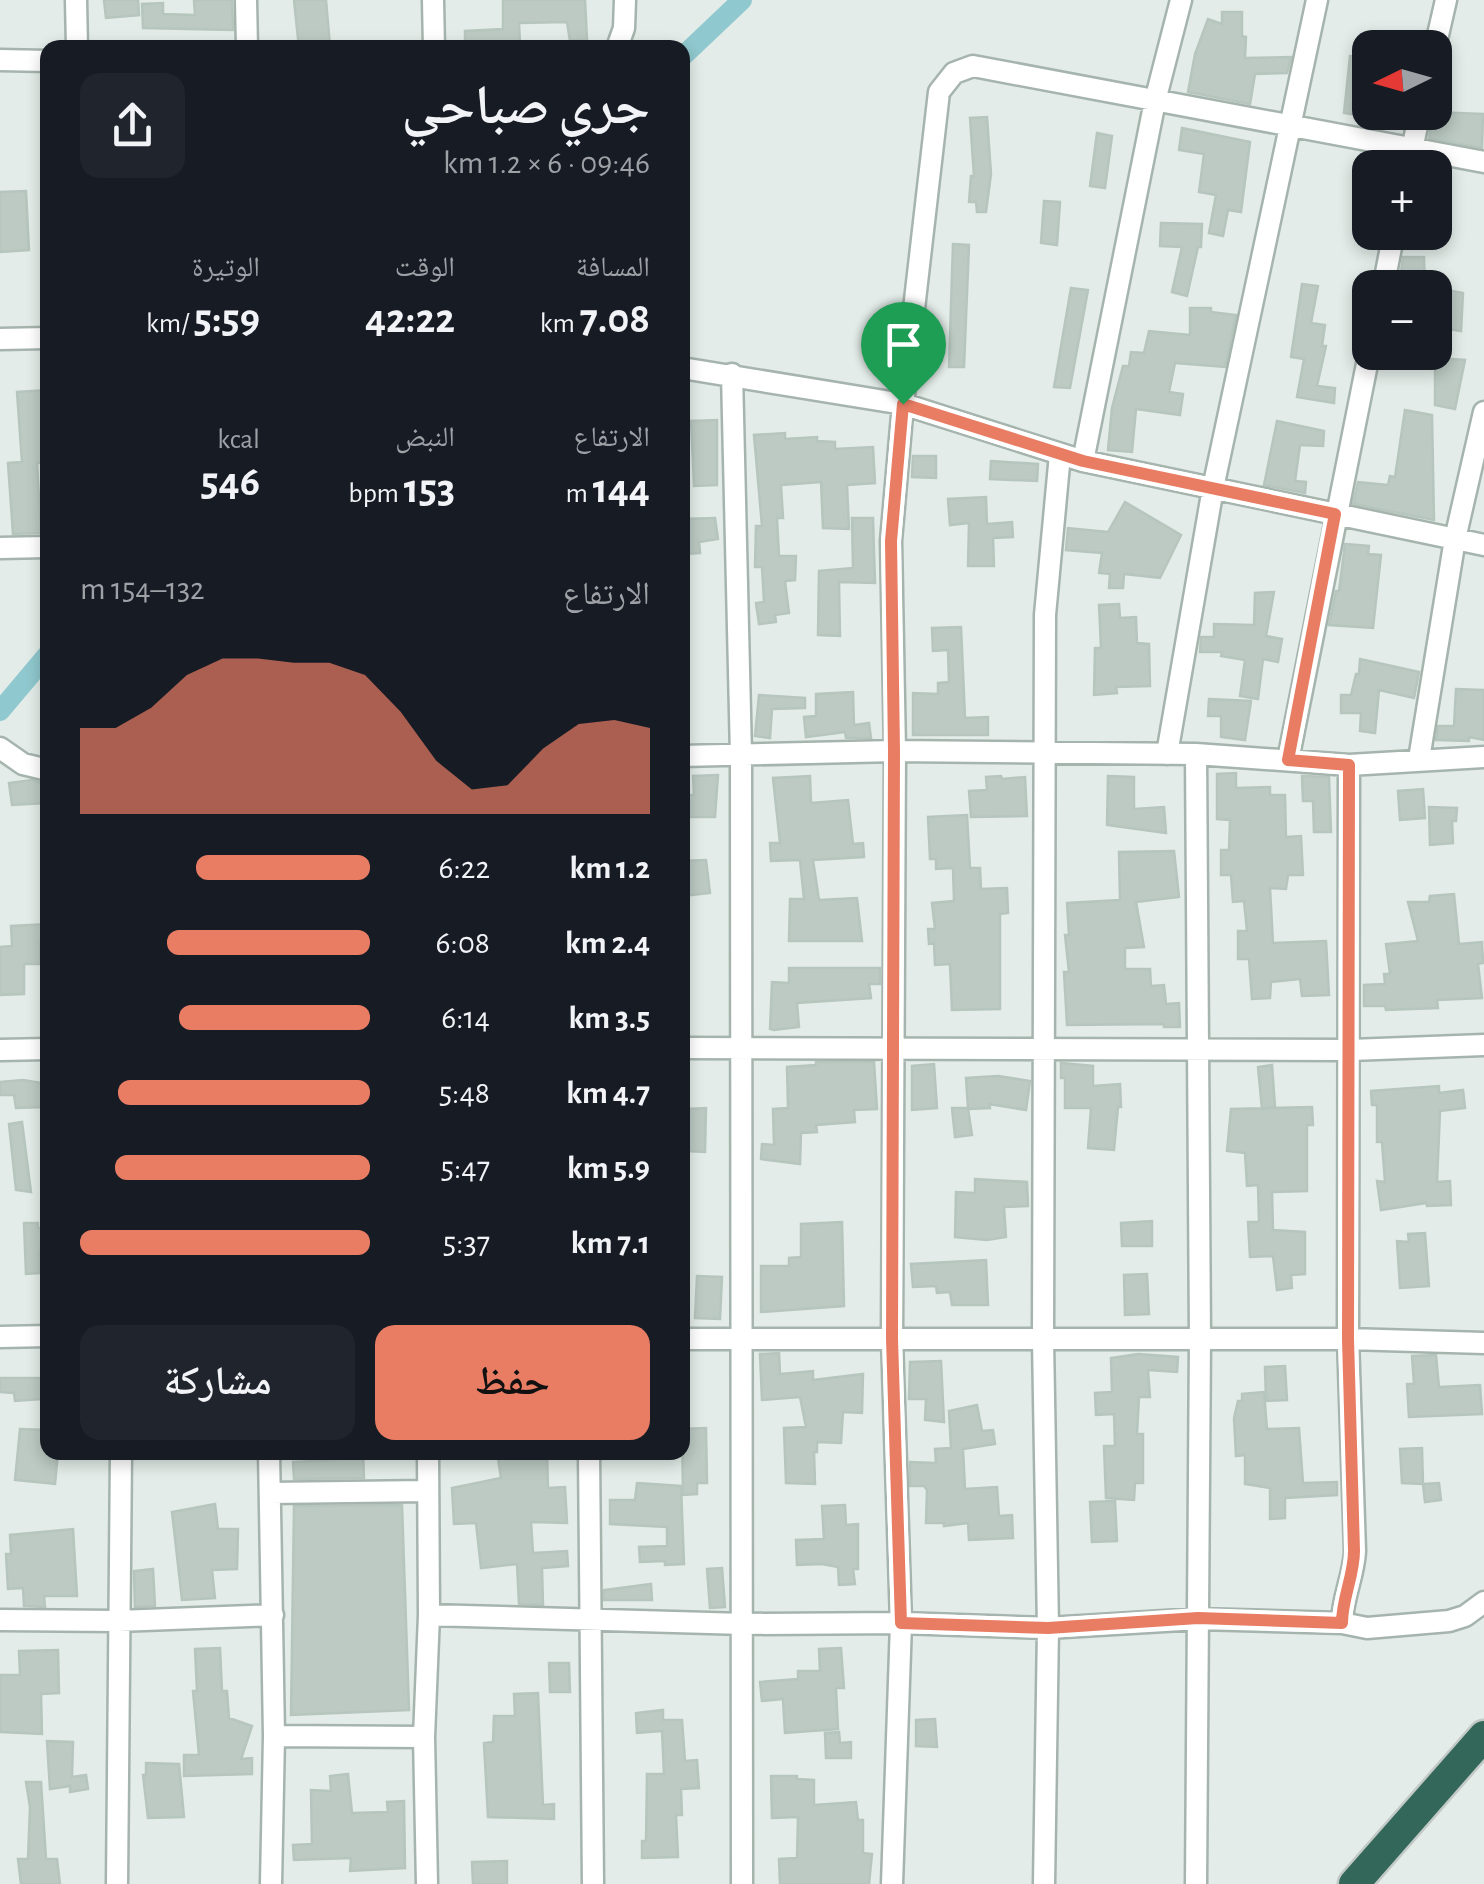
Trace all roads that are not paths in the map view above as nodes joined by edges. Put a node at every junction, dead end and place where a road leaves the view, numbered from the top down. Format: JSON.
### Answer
{"nodes":[{"id":1,"x":76,"y":0,"type":"edge"},
{"id":2,"x":246,"y":0,"type":"edge"},
{"id":3,"x":434,"y":0,"type":"edge"},
{"id":4,"x":625,"y":0,"type":"edge"},
{"id":5,"x":1181,"y":0,"type":"edge"},
{"id":6,"x":1317,"y":0,"type":"edge"},
{"id":7,"x":1446,"y":0,"type":"edge"},
{"id":8,"x":1439,"y":30,"type":"edge"},
{"id":9,"x":77,"y":40,"type":"edge"},
{"id":10,"x":247,"y":40,"type":"edge"},
{"id":11,"x":434,"y":40,"type":"edge"},
{"id":12,"x":619,"y":40,"type":"edge"},
{"id":13,"x":0,"y":60,"type":"edge"},
{"id":14,"x":40,"y":61,"type":"edge"},
{"id":15,"x":1156,"y":100,"type":"junction"},
{"id":16,"x":1290,"y":126,"type":"junction"},
{"id":17,"x":1380,"y":150,"type":"edge"},
{"id":18,"x":1452,"y":160,"type":"edge"},
{"id":19,"x":1484,"y":162,"type":"edge"},
{"id":20,"x":0,"y":338,"type":"edge"},
{"id":21,"x":40,"y":338,"type":"edge"},
{"id":22,"x":690,"y":369,"type":"edge"},
{"id":23,"x":1366,"y":370,"type":"edge"},
{"id":24,"x":732,"y":374,"type":"junction"},
{"id":25,"x":903,"y":404,"type":"junction"},
{"id":26,"x":1484,"y":412,"type":"edge"},
{"id":27,"x":1060,"y":454,"type":"junction"},
{"id":28,"x":1083,"y":461,"type":"junction"},
{"id":29,"x":1213,"y":488,"type":"junction"},
{"id":30,"x":1335,"y":514,"type":"junction"},
{"id":31,"x":1456,"y":539,"type":"junction"},
{"id":32,"x":1484,"y":545,"type":"edge"},
{"id":33,"x":40,"y":547,"type":"edge"},
{"id":34,"x":0,"y":548,"type":"edge"},
{"id":35,"x":0,"y":748,"type":"edge"},
{"id":36,"x":894,"y":751,"type":"junction"},
{"id":37,"x":1045,"y":753,"type":"junction"},
{"id":38,"x":1166,"y":754,"type":"junction"},
{"id":39,"x":1196,"y":754,"type":"junction"},
{"id":40,"x":741,"y":755,"type":"junction"},
{"id":41,"x":690,"y":756,"type":"edge"},
{"id":42,"x":1484,"y":757,"type":"edge"},
{"id":43,"x":1288,"y":760,"type":"junction"},
{"id":44,"x":1418,"y":760,"type":"junction"},
{"id":45,"x":1349,"y":765,"type":"junction"},
{"id":46,"x":40,"y":768,"type":"edge"},
{"id":47,"x":1484,"y":1044,"type":"edge"},
{"id":48,"x":1046,"y":1047,"type":"junction"},
{"id":49,"x":690,"y":1048,"type":"edge"},
{"id":50,"x":742,"y":1048,"type":"junction"},
{"id":51,"x":892,"y":1048,"type":"junction"},
{"id":52,"x":40,"y":1049,"type":"edge"},
{"id":53,"x":1200,"y":1049,"type":"junction"},
{"id":54,"x":0,"y":1050,"type":"edge"},
{"id":55,"x":1351,"y":1050,"type":"junction"},
{"id":56,"x":0,"y":1336,"type":"edge"},
{"id":57,"x":40,"y":1336,"type":"edge"},
{"id":58,"x":744,"y":1338,"type":"junction"},
{"id":59,"x":690,"y":1339,"type":"edge"},
{"id":60,"x":892,"y":1339,"type":"junction"},
{"id":61,"x":1200,"y":1339,"type":"junction"},
{"id":62,"x":1348,"y":1339,"type":"junction"},
{"id":63,"x":1044,"y":1340,"type":"junction"},
{"id":64,"x":1484,"y":1343,"type":"edge"},
{"id":65,"x":121,"y":1460,"type":"edge"},
{"id":66,"x":269,"y":1460,"type":"edge"},
{"id":67,"x":428,"y":1460,"type":"edge"},
{"id":68,"x":589,"y":1460,"type":"edge"},
{"id":69,"x":427,"y":1491,"type":"junction"},
{"id":70,"x":270,"y":1494,"type":"junction"},
{"id":71,"x":1484,"y":1602,"type":"edge"},
{"id":72,"x":274,"y":1615,"type":"junction"},
{"id":73,"x":429,"y":1615,"type":"junction"},
{"id":74,"x":1198,"y":1618,"type":"junction"},
{"id":75,"x":0,"y":1620,"type":"edge"},
{"id":76,"x":589,"y":1620,"type":"junction"},
{"id":77,"x":118,"y":1622,"type":"junction"},
{"id":78,"x":901,"y":1623,"type":"junction"},
{"id":79,"x":1342,"y":1623,"type":"junction"},
{"id":80,"x":744,"y":1624,"type":"junction"},
{"id":81,"x":1048,"y":1628,"type":"junction"},
{"id":82,"x":274,"y":1736,"type":"junction"},
{"id":83,"x":424,"y":1736,"type":"junction"},
{"id":84,"x":1484,"y":1736,"type":"edge"},
{"id":85,"x":118,"y":1884,"type":"edge"},
{"id":86,"x":271,"y":1884,"type":"edge"},
{"id":87,"x":427,"y":1884,"type":"edge"},
{"id":88,"x":593,"y":1884,"type":"edge"},
{"id":89,"x":742,"y":1884,"type":"edge"},
{"id":90,"x":892,"y":1884,"type":"edge"},
{"id":91,"x":1044,"y":1884,"type":"edge"},
{"id":92,"x":1196,"y":1884,"type":"edge"},
{"id":93,"x":1354,"y":1884,"type":"edge"}],
"edges":[{"from":1,"to":9,"type":"street"},
{"from":2,"to":10,"type":"street"},
{"from":3,"to":11,"type":"street"},
{"from":4,"to":12,"type":"street"},
{"from":5,"to":15,"type":"street"},
{"from":6,"to":16,"type":"street"},
{"from":7,"to":8,"type":"street"},
{"from":13,"to":14,"type":"street"},
{"from":15,"to":16,"type":"street"},
{"from":15,"to":25,"type":"street"},
{"from":15,"to":28,"type":"street"},
{"from":16,"to":17,"type":"street"},
{"from":16,"to":29,"type":"street"},
{"from":18,"to":19,"type":"street"},
{"from":20,"to":21,"type":"street"},
{"from":22,"to":24,"type":"street"},
{"from":23,"to":30,"type":"street"},
{"from":24,"to":25,"type":"street"},
{"from":24,"to":40,"type":"street"},
{"from":25,"to":27,"type":"street"},
{"from":25,"to":36,"type":"street"},
{"from":26,"to":31,"type":"street"},
{"from":27,"to":28,"type":"street"},
{"from":27,"to":37,"type":"street"},
{"from":28,"to":29,"type":"street"},
{"from":29,"to":30,"type":"street"},
{"from":29,"to":38,"type":"street"},
{"from":30,"to":31,"type":"street"},
{"from":30,"to":43,"type":"street"},
{"from":31,"to":32,"type":"street"},
{"from":31,"to":44,"type":"street"},
{"from":33,"to":34,"type":"street"},
{"from":35,"to":46,"type":"street"},
{"from":36,"to":37,"type":"street"},
{"from":36,"to":40,"type":"street"},
{"from":36,"to":51,"type":"street"},
{"from":37,"to":38,"type":"street"},
{"from":37,"to":48,"type":"street"},
{"from":38,"to":39,"type":"street"},
{"from":39,"to":43,"type":"street"},
{"from":39,"to":53,"type":"street"},
{"from":40,"to":41,"type":"street"},
{"from":40,"to":50,"type":"street"},
{"from":42,"to":44,"type":"street"},
{"from":43,"to":45,"type":"street"},
{"from":44,"to":45,"type":"street"},
{"from":45,"to":55,"type":"street"},
{"from":47,"to":55,"type":"street"},
{"from":48,"to":51,"type":"street"},
{"from":48,"to":53,"type":"street"},
{"from":48,"to":63,"type":"street"},
{"from":49,"to":50,"type":"street"},
{"from":50,"to":51,"type":"street"},
{"from":50,"to":58,"type":"street"},
{"from":51,"to":60,"type":"street"},
{"from":52,"to":54,"type":"street"},
{"from":53,"to":55,"type":"street"},
{"from":53,"to":61,"type":"street"},
{"from":55,"to":62,"type":"street"},
{"from":56,"to":57,"type":"street"},
{"from":58,"to":59,"type":"street"},
{"from":58,"to":60,"type":"street"},
{"from":58,"to":80,"type":"street"},
{"from":60,"to":63,"type":"street"},
{"from":60,"to":78,"type":"street"},
{"from":61,"to":62,"type":"street"},
{"from":61,"to":63,"type":"street"},
{"from":61,"to":74,"type":"street"},
{"from":62,"to":64,"type":"street"},
{"from":62,"to":79,"type":"street"},
{"from":63,"to":81,"type":"street"},
{"from":65,"to":77,"type":"street"},
{"from":66,"to":70,"type":"street"},
{"from":67,"to":69,"type":"street"},
{"from":68,"to":76,"type":"street"},
{"from":69,"to":70,"type":"street"},
{"from":69,"to":73,"type":"street"},
{"from":70,"to":72,"type":"street"},
{"from":71,"to":79,"type":"street"},
{"from":72,"to":77,"type":"street"},
{"from":72,"to":82,"type":"street"},
{"from":73,"to":76,"type":"street"},
{"from":73,"to":83,"type":"street"},
{"from":74,"to":79,"type":"street"},
{"from":74,"to":81,"type":"street"},
{"from":74,"to":92,"type":"street"},
{"from":75,"to":77,"type":"street"},
{"from":76,"to":80,"type":"street"},
{"from":76,"to":88,"type":"street"},
{"from":77,"to":85,"type":"street"},
{"from":78,"to":80,"type":"street"},
{"from":78,"to":81,"type":"street"},
{"from":78,"to":90,"type":"street"},
{"from":80,"to":89,"type":"street"},
{"from":81,"to":91,"type":"street"},
{"from":82,"to":83,"type":"street"},
{"from":82,"to":86,"type":"street"},
{"from":83,"to":87,"type":"street"},
{"from":84,"to":93,"type":"highway"}]}
